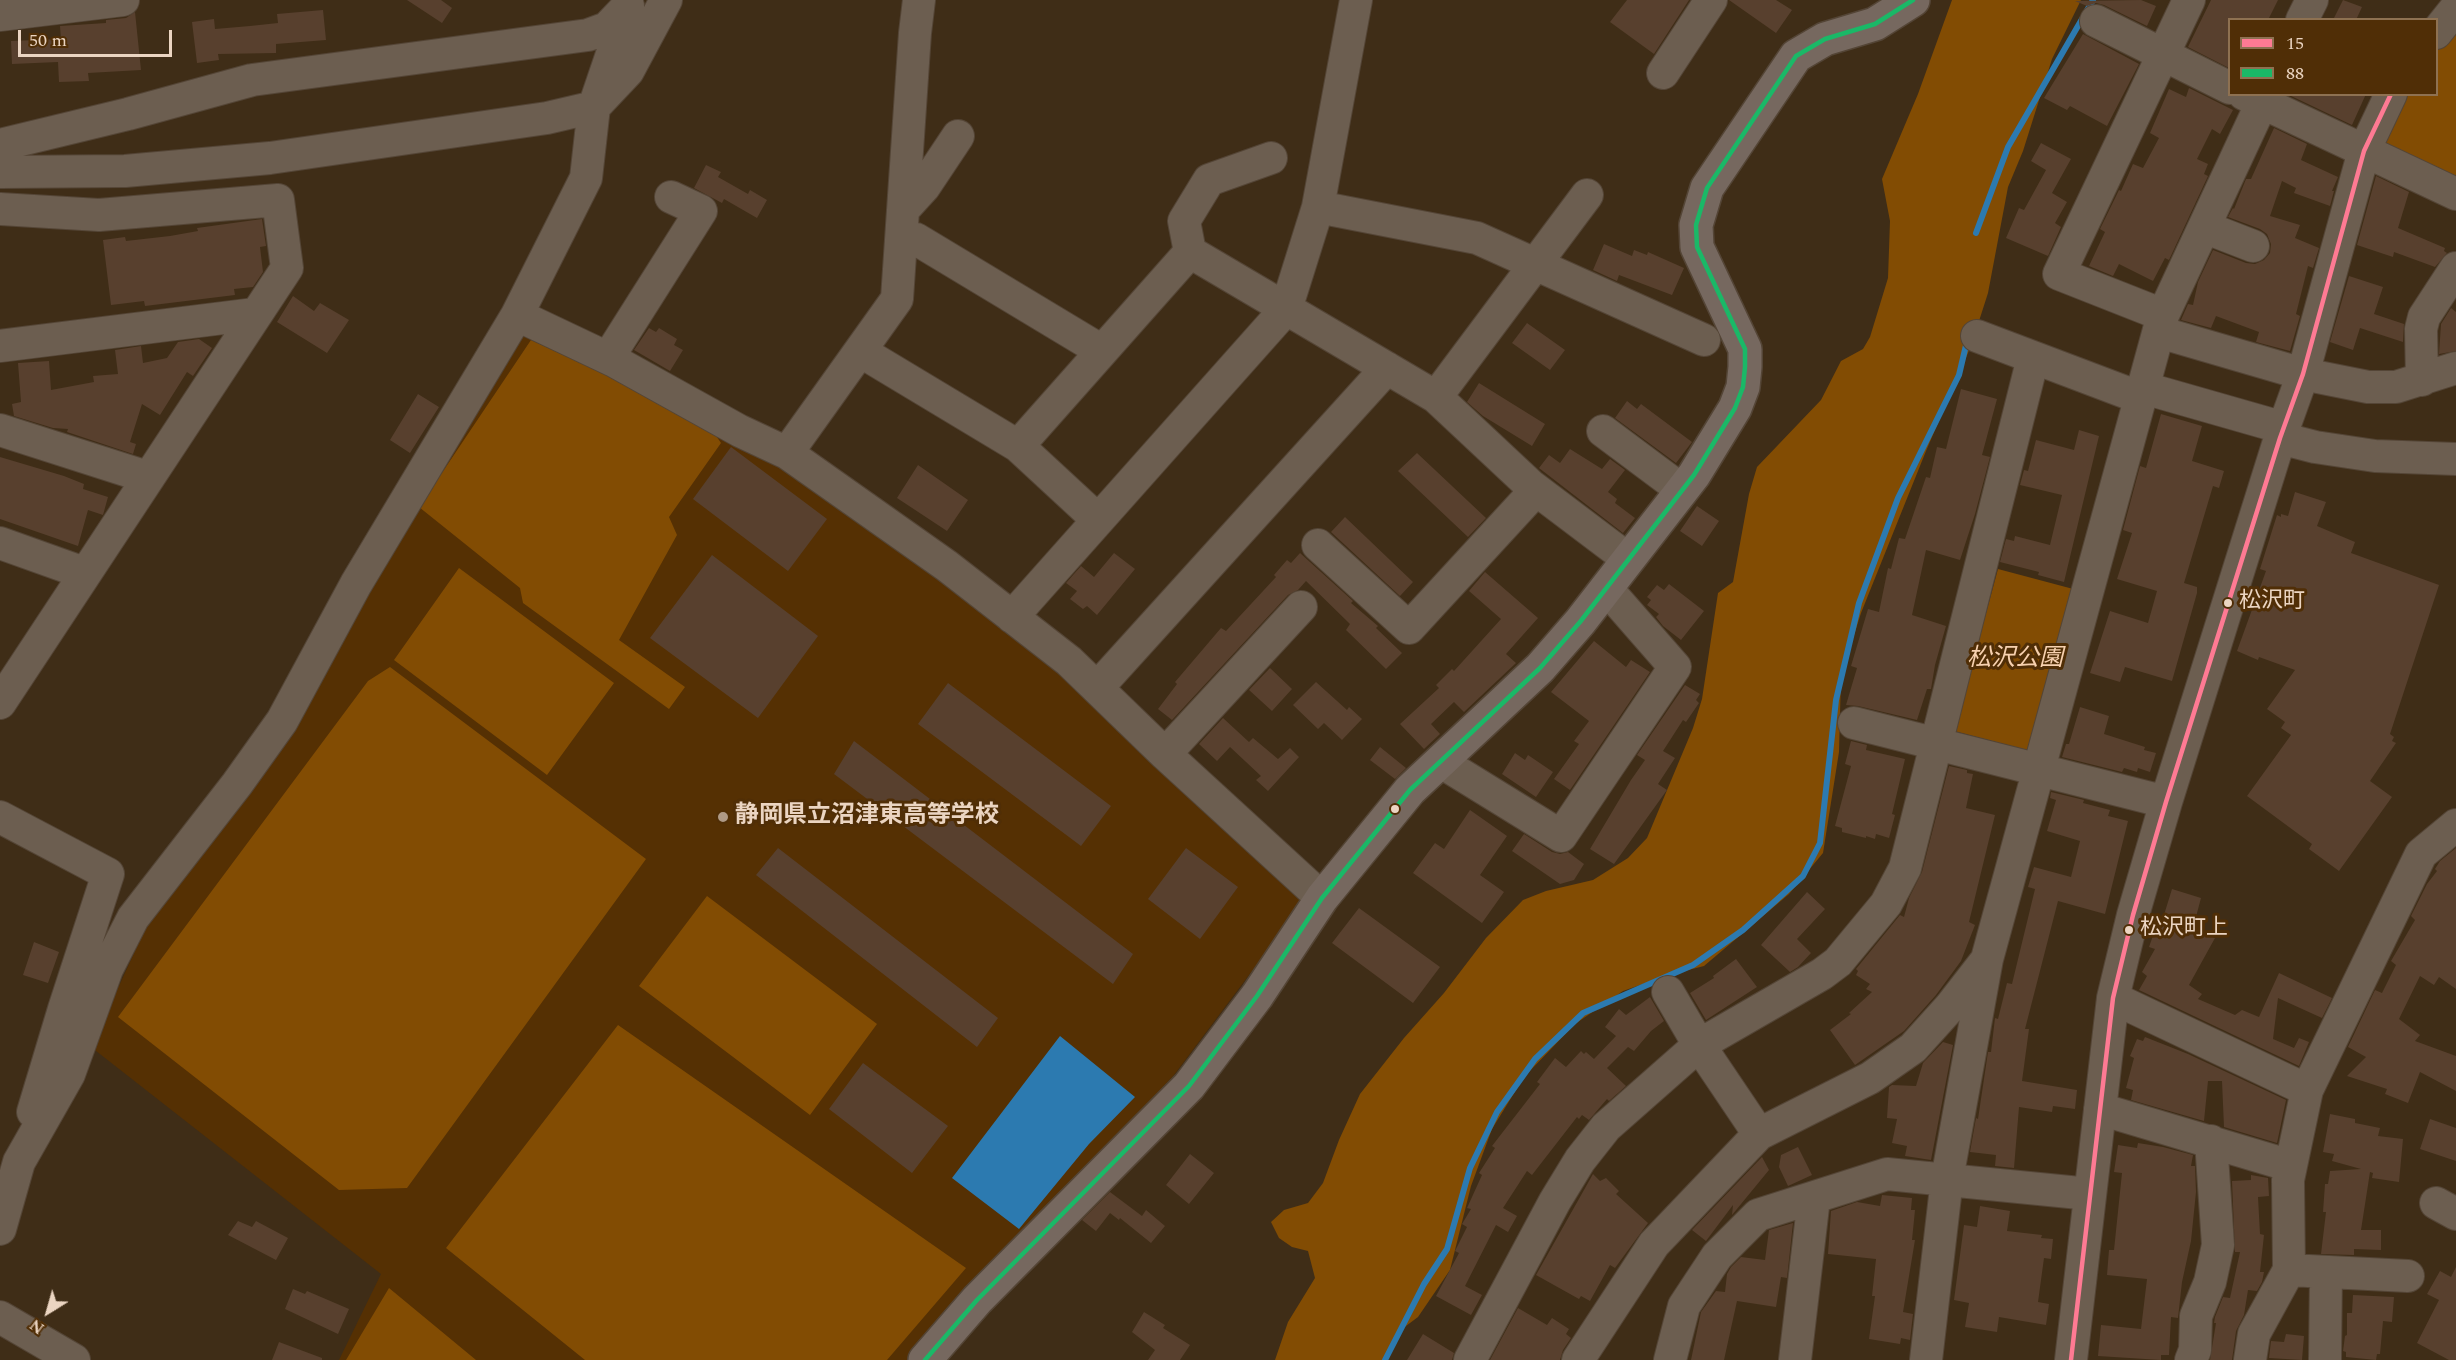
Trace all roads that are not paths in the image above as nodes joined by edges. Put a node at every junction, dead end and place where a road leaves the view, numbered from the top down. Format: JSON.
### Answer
{"nodes":[{"id":1,"x":123,"y":0,"type":"edge"},
{"id":2,"x":666,"y":0,"type":"edge"},
{"id":3,"x":920,"y":0,"type":"edge"},
{"id":4,"x":1711,"y":0,"type":"edge"},
{"id":5,"x":1913,"y":0,"type":"edge"},
{"id":6,"x":2189,"y":0,"type":"edge"},
{"id":7,"x":2312,"y":0,"type":"edge"},
{"id":8,"x":630,"y":3,"type":"edge"},
{"id":9,"x":1354,"y":6,"type":"edge"},
{"id":10,"x":2456,"y":8,"type":"edge"},
{"id":11,"x":0,"y":15,"type":"edge"},
{"id":12,"x":2303,"y":18,"type":"edge"},
{"id":13,"x":2096,"y":21,"type":"dead end"},
{"id":14,"x":2438,"y":30,"type":"edge"},
{"id":15,"x":2162,"y":55,"type":"junction"},
{"id":16,"x":1663,"y":73,"type":"dead end"},
{"id":17,"x":2228,"y":87,"type":"edge"},
{"id":18,"x":2390,"y":96,"type":"edge"},
{"id":19,"x":2257,"y":97,"type":"edge"},
{"id":20,"x":594,"y":107,"type":"junction"},
{"id":21,"x":958,"y":136,"type":"dead end"},
{"id":22,"x":0,"y":145,"type":"edge"},
{"id":23,"x":2364,"y":151,"type":"junction"},
{"id":24,"x":1270,"y":158,"type":"dead end"},
{"id":25,"x":0,"y":172,"type":"edge"},
{"id":26,"x":2456,"y":194,"type":"edge"},
{"id":27,"x":1587,"y":195,"type":"dead end"},
{"id":28,"x":671,"y":197,"type":"dead end"},
{"id":29,"x":1318,"y":207,"type":"junction"},
{"id":30,"x":0,"y":209,"type":"edge"},
{"id":31,"x":903,"y":210,"type":"junction"},
{"id":32,"x":2204,"y":227,"type":"junction"},
{"id":33,"x":901,"y":240,"type":"junction"},
{"id":34,"x":2253,"y":246,"type":"dead end"},
{"id":35,"x":1190,"y":252,"type":"junction"},
{"id":36,"x":1534,"y":264,"type":"junction"},
{"id":37,"x":2456,"y":268,"type":"edge"},
{"id":38,"x":1287,"y":309,"type":"junction"},
{"id":39,"x":255,"y":314,"type":"junction"},
{"id":40,"x":517,"y":315,"type":"junction"},
{"id":41,"x":2161,"y":323,"type":"junction"},
{"id":42,"x":1977,"y":336,"type":"dead end"},
{"id":43,"x":1704,"y":340,"type":"dead end"},
{"id":44,"x":0,"y":346,"type":"edge"},
{"id":45,"x":860,"y":351,"type":"junction"},
{"id":46,"x":1102,"y":351,"type":"junction"},
{"id":47,"x":608,"y":358,"type":"junction"},
{"id":48,"x":2033,"y":358,"type":"junction"},
{"id":49,"x":1387,"y":368,"type":"junction"},
{"id":50,"x":2456,"y":368,"type":"edge"},
{"id":51,"x":2303,"y":374,"type":"junction"},
{"id":52,"x":2422,"y":380,"type":"junction"},
{"id":53,"x":2142,"y":393,"type":"junction"},
{"id":54,"x":1436,"y":397,"type":"junction"},
{"id":55,"x":0,"y":430,"type":"edge"},
{"id":56,"x":1603,"y":431,"type":"dead end"},
{"id":57,"x":2282,"y":433,"type":"junction"},
{"id":58,"x":1017,"y":446,"type":"junction"},
{"id":59,"x":787,"y":453,"type":"junction"},
{"id":60,"x":2456,"y":459,"type":"edge"},
{"id":61,"x":147,"y":477,"type":"junction"},
{"id":62,"x":1536,"y":489,"type":"junction"},
{"id":63,"x":1682,"y":490,"type":"junction"},
{"id":64,"x":1098,"y":520,"type":"junction"},
{"id":65,"x":0,"y":543,"type":"edge"},
{"id":66,"x":1318,"y":545,"type":"dead end"},
{"id":67,"x":1628,"y":559,"type":"junction"},
{"id":68,"x":84,"y":573,"type":"junction"},
{"id":69,"x":1606,"y":588,"type":"junction"},
{"id":70,"x":1301,"y":607,"type":"dead end"},
{"id":71,"x":1012,"y":617,"type":"junction"},
{"id":72,"x":5,"y":685,"type":"edge"},
{"id":73,"x":1097,"y":688,"type":"junction"},
{"id":74,"x":1854,"y":723,"type":"dead end"},
{"id":75,"x":1935,"y":744,"type":"junction"},
{"id":76,"x":1165,"y":754,"type":"junction"},
{"id":77,"x":1441,"y":762,"type":"junction"},
{"id":78,"x":2039,"y":770,"type":"junction"},
{"id":79,"x":2166,"y":802,"type":"junction"},
{"id":80,"x":0,"y":817,"type":"edge"},
{"id":81,"x":2456,"y":825,"type":"edge"},
{"id":82,"x":1322,"y":898,"type":"junction"},
{"id":83,"x":1987,"y":959,"type":"junction"},
{"id":84,"x":1668,"y":992,"type":"dead end"},
{"id":85,"x":2113,"y":998,"type":"junction"},
{"id":86,"x":1699,"y":1045,"type":"junction"},
{"id":87,"x":2307,"y":1090,"type":"junction"},
{"id":88,"x":2100,"y":1109,"type":"junction"},
{"id":89,"x":1759,"y":1134,"type":"junction"},
{"id":90,"x":2211,"y":1141,"type":"junction"},
{"id":91,"x":19,"y":1162,"type":"junction"},
{"id":92,"x":2291,"y":1166,"type":"junction"},
{"id":93,"x":1947,"y":1179,"type":"junction"},
{"id":94,"x":2090,"y":1194,"type":"junction"},
{"id":95,"x":1814,"y":1197,"type":"junction"},
{"id":96,"x":0,"y":1229,"type":"edge"},
{"id":97,"x":2289,"y":1270,"type":"junction"},
{"id":98,"x":2326,"y":1272,"type":"junction"},
{"id":99,"x":2408,"y":1276,"type":"dead end"},
{"id":100,"x":0,"y":1317,"type":"edge"},
{"id":101,"x":74,"y":1360,"type":"edge"},
{"id":102,"x":926,"y":1360,"type":"edge"},
{"id":103,"x":1470,"y":1360,"type":"edge"},
{"id":104,"x":1578,"y":1360,"type":"edge"},
{"id":105,"x":1670,"y":1360,"type":"edge"},
{"id":106,"x":1795,"y":1360,"type":"edge"},
{"id":107,"x":1926,"y":1360,"type":"edge"},
{"id":108,"x":2071,"y":1360,"type":"edge"},
{"id":109,"x":2191,"y":1360,"type":"edge"},
{"id":110,"x":2250,"y":1360,"type":"edge"},
{"id":111,"x":2325,"y":1360,"type":"edge"}],
"edges":[{"from":1,"to":11,"type":"street"},
{"from":2,"to":20,"type":"street"},
{"from":3,"to":31,"type":"street"},
{"from":4,"to":16,"type":"street"},
{"from":5,"to":63,"type":"main road"},
{"from":6,"to":15,"type":"street"},
{"from":7,"to":12,"type":"street"},
{"from":8,"to":20,"type":"street"},
{"from":8,"to":22,"type":"street"},
{"from":9,"to":29,"type":"street"},
{"from":10,"to":14,"type":"street"},
{"from":13,"to":15,"type":"street"},
{"from":15,"to":17,"type":"street"},
{"from":15,"to":41,"type":"street"},
{"from":18,"to":23,"type":"street"},
{"from":19,"to":23,"type":"street"},
{"from":19,"to":32,"type":"street"},
{"from":20,"to":25,"type":"street"},
{"from":20,"to":40,"type":"street"},
{"from":21,"to":31,"type":"street"},
{"from":23,"to":26,"type":"street"},
{"from":23,"to":51,"type":"street"},
{"from":24,"to":35,"type":"street"},
{"from":27,"to":36,"type":"street"},
{"from":28,"to":47,"type":"street"},
{"from":29,"to":36,"type":"street"},
{"from":29,"to":38,"type":"street"},
{"from":30,"to":39,"type":"street"},
{"from":31,"to":33,"type":"street"},
{"from":32,"to":34,"type":"street"},
{"from":32,"to":41,"type":"street"},
{"from":33,"to":45,"type":"street"},
{"from":33,"to":46,"type":"street"},
{"from":35,"to":38,"type":"street"},
{"from":35,"to":46,"type":"street"},
{"from":36,"to":43,"type":"street"},
{"from":36,"to":54,"type":"street"},
{"from":37,"to":52,"type":"street"},
{"from":38,"to":49,"type":"street"},
{"from":38,"to":64,"type":"street"},
{"from":39,"to":44,"type":"street"},
{"from":39,"to":61,"type":"street"},
{"from":40,"to":47,"type":"street"},
{"from":40,"to":91,"type":"street"},
{"from":41,"to":51,"type":"street"},
{"from":41,"to":53,"type":"street"},
{"from":42,"to":48,"type":"street"},
{"from":45,"to":58,"type":"street"},
{"from":45,"to":59,"type":"street"},
{"from":46,"to":58,"type":"street"},
{"from":47,"to":59,"type":"street"},
{"from":48,"to":53,"type":"street"},
{"from":48,"to":75,"type":"street"},
{"from":49,"to":54,"type":"street"},
{"from":49,"to":73,"type":"street"},
{"from":50,"to":52,"type":"street"},
{"from":51,"to":52,"type":"street"},
{"from":51,"to":57,"type":"street"},
{"from":53,"to":57,"type":"street"},
{"from":53,"to":78,"type":"street"},
{"from":54,"to":62,"type":"street"},
{"from":55,"to":61,"type":"street"},
{"from":56,"to":63,"type":"street"},
{"from":57,"to":60,"type":"street"},
{"from":57,"to":79,"type":"street"},
{"from":58,"to":64,"type":"street"},
{"from":59,"to":71,"type":"street"},
{"from":61,"to":68,"type":"street"},
{"from":62,"to":66,"type":"street"},
{"from":62,"to":67,"type":"street"},
{"from":63,"to":67,"type":"main road"},
{"from":64,"to":71,"type":"street"},
{"from":65,"to":68,"type":"street"},
{"from":67,"to":69,"type":"main road"},
{"from":68,"to":72,"type":"street"},
{"from":69,"to":77,"type":"main road"},
{"from":69,"to":77,"type":"street"},
{"from":70,"to":76,"type":"street"},
{"from":71,"to":73,"type":"street"},
{"from":73,"to":76,"type":"street"},
{"from":74,"to":75,"type":"street"},
{"from":75,"to":78,"type":"street"},
{"from":75,"to":86,"type":"street"},
{"from":76,"to":82,"type":"street"},
{"from":77,"to":82,"type":"main road"},
{"from":78,"to":79,"type":"street"},
{"from":78,"to":83,"type":"street"},
{"from":79,"to":85,"type":"street"},
{"from":80,"to":91,"type":"street"},
{"from":81,"to":87,"type":"street"},
{"from":82,"to":102,"type":"main road"},
{"from":83,"to":89,"type":"street"},
{"from":83,"to":93,"type":"street"},
{"from":84,"to":86,"type":"street"},
{"from":85,"to":87,"type":"street"},
{"from":85,"to":88,"type":"street"},
{"from":86,"to":89,"type":"street"},
{"from":86,"to":103,"type":"street"},
{"from":87,"to":92,"type":"street"},
{"from":88,"to":90,"type":"street"},
{"from":88,"to":94,"type":"street"},
{"from":89,"to":104,"type":"street"},
{"from":90,"to":92,"type":"street"},
{"from":90,"to":109,"type":"street"},
{"from":91,"to":96,"type":"street"},
{"from":92,"to":97,"type":"street"},
{"from":93,"to":94,"type":"street"},
{"from":93,"to":95,"type":"street"},
{"from":93,"to":107,"type":"street"},
{"from":94,"to":108,"type":"street"},
{"from":95,"to":105,"type":"street"},
{"from":95,"to":106,"type":"street"},
{"from":97,"to":98,"type":"street"},
{"from":97,"to":110,"type":"street"},
{"from":98,"to":99,"type":"street"},
{"from":98,"to":111,"type":"street"},
{"from":100,"to":101,"type":"street"}]}
